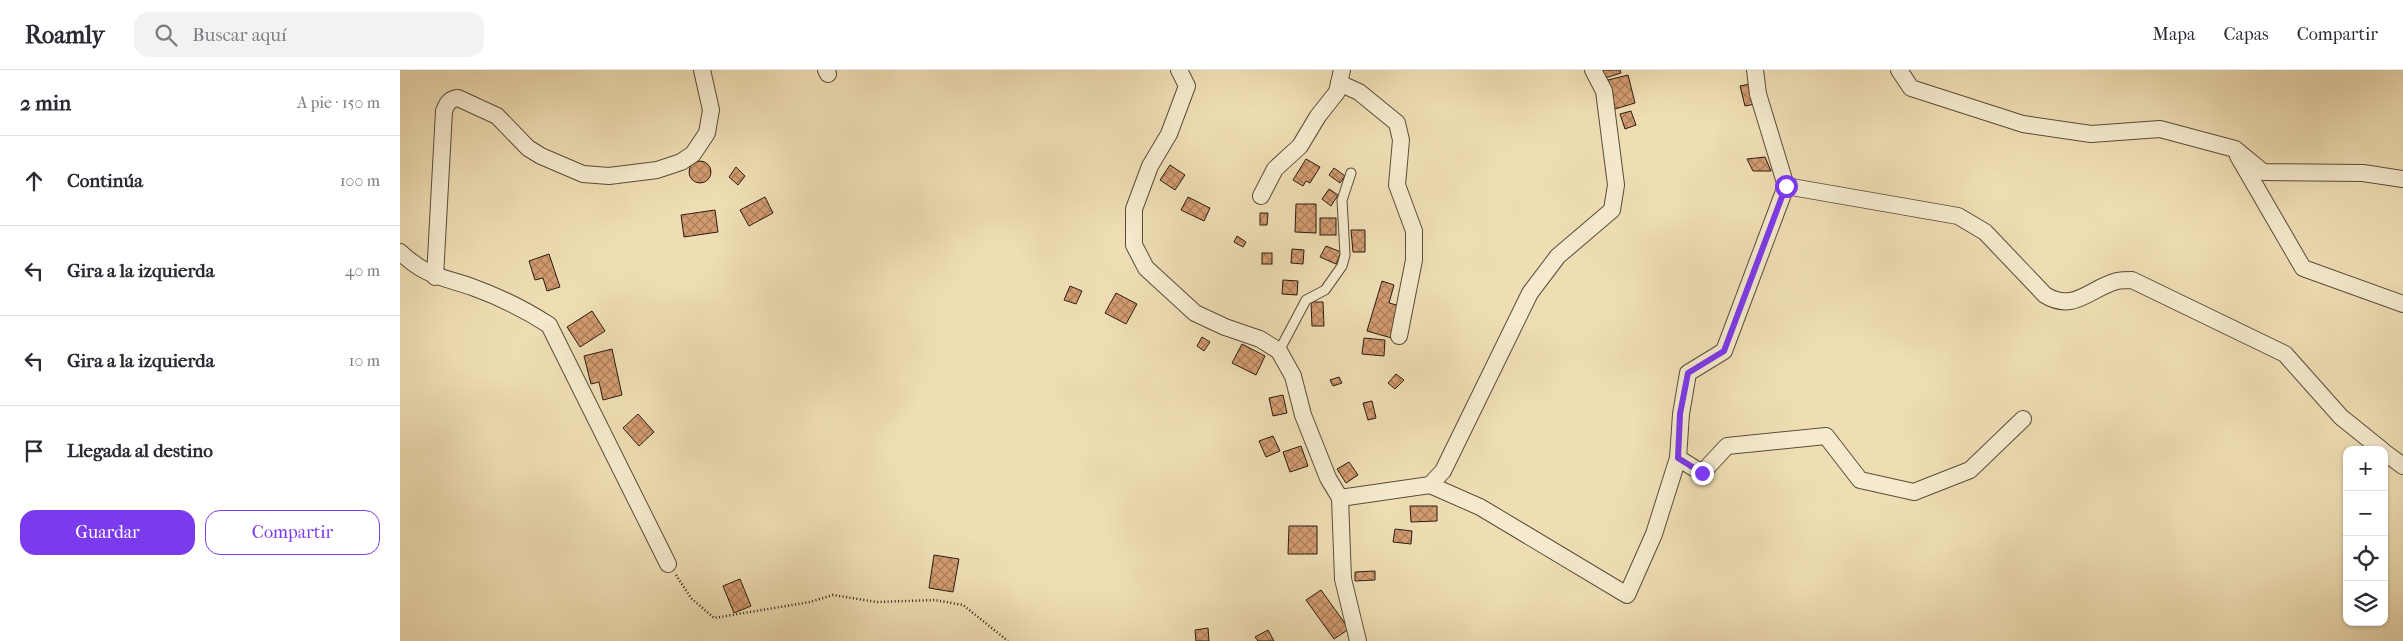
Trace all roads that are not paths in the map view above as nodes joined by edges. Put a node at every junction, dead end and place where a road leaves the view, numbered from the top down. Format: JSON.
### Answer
{"nodes":[{"id":1,"x":702,"y":70,"type":"edge"},
{"id":2,"x":1179,"y":70,"type":"edge"},
{"id":3,"x":1593,"y":70,"type":"edge"},
{"id":4,"x":1755,"y":70,"type":"edge"},
{"id":5,"x":1899,"y":70,"type":"edge"},
{"id":6,"x":1340,"y":77,"type":"edge"},
{"id":7,"x":2235,"y":150,"type":"junction"},
{"id":8,"x":1351,"y":173,"type":"dead end"},
{"id":9,"x":2403,"y":179,"type":"edge"},
{"id":10,"x":1786,"y":186,"type":"junction"},
{"id":11,"x":1261,"y":196,"type":"dead end"},
{"id":12,"x":400,"y":252,"type":"edge"},
{"id":13,"x":435,"y":277,"type":"junction"},
{"id":14,"x":2403,"y":304,"type":"edge"},
{"id":15,"x":1399,"y":336,"type":"dead end"},
{"id":16,"x":1279,"y":351,"type":"junction"},
{"id":17,"x":2023,"y":419,"type":"dead end"},
{"id":18,"x":2377,"y":446,"type":"edge"},
{"id":19,"x":2388,"y":455,"type":"edge"},
{"id":20,"x":1678,"y":458,"type":"junction"},
{"id":21,"x":2403,"y":466,"type":"edge"},
{"id":22,"x":1430,"y":485,"type":"junction"},
{"id":23,"x":1340,"y":498,"type":"junction"},
{"id":24,"x":668,"y":564,"type":"road end"},
{"id":25,"x":1358,"y":641,"type":"edge"}],
"edges":[{"from":1,"to":13,"type":"street"},
{"from":2,"to":16,"type":"street"},
{"from":3,"to":22,"type":"street"},
{"from":4,"to":10,"type":"street"},
{"from":5,"to":7,"type":"street"},
{"from":6,"to":11,"type":"street"},
{"from":6,"to":15,"type":"street"},
{"from":7,"to":9,"type":"street"},
{"from":7,"to":14,"type":"street"},
{"from":8,"to":16,"type":"lane"},
{"from":10,"to":18,"type":"street"},
{"from":10,"to":20,"type":"street"},
{"from":12,"to":13,"type":"street"},
{"from":13,"to":24,"type":"street"},
{"from":16,"to":23,"type":"street"},
{"from":17,"to":20,"type":"street"},
{"from":19,"to":21,"type":"street"},
{"from":20,"to":22,"type":"street"},
{"from":22,"to":23,"type":"street"},
{"from":23,"to":25,"type":"street"}]}
